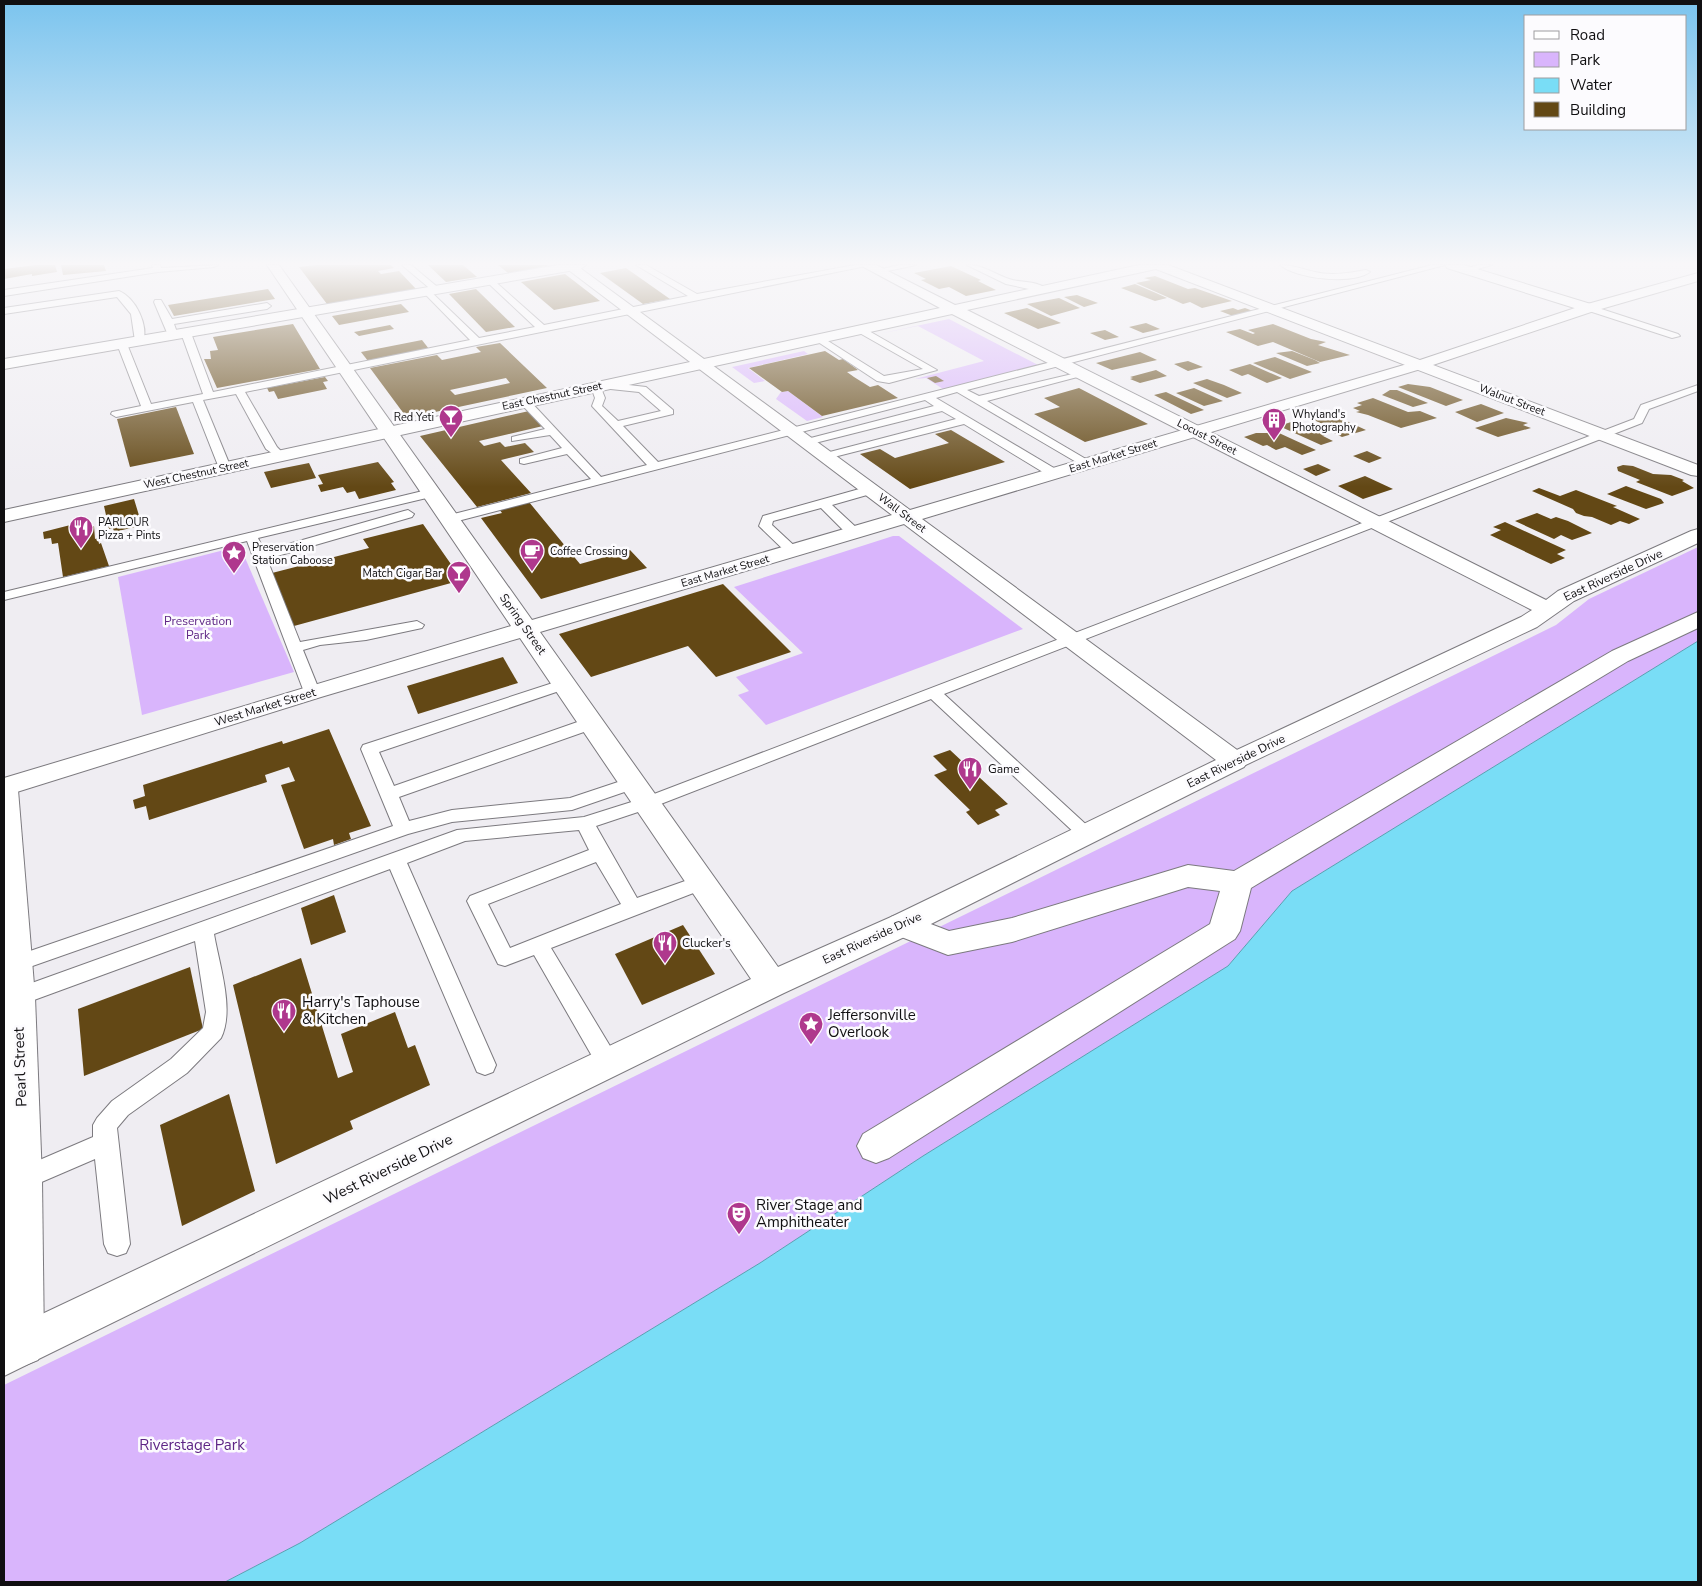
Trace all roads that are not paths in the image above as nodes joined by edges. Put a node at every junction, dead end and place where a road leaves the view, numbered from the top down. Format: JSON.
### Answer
{"nodes":[{"id":1,"x":147,"y":339,"type":"edge"},
{"id":2,"x":181,"y":339,"type":"edge"},
{"id":3,"x":324,"y":339,"type":"edge"},
{"id":4,"x":475,"y":339,"type":"edge"},
{"id":5,"x":493,"y":339,"type":"edge"},
{"id":6,"x":668,"y":339,"type":"edge"},
{"id":7,"x":812,"y":339,"type":"edge"},
{"id":8,"x":819,"y":339,"type":"edge"},
{"id":9,"x":875,"y":339,"type":"edge"},
{"id":10,"x":1012,"y":339,"type":"edge"},
{"id":11,"x":1154,"y":339,"type":"edge"},
{"id":12,"x":1351,"y":339,"type":"edge"},
{"id":13,"x":1497,"y":339,"type":"edge"},
{"id":14,"x":140,"y":341,"type":"joint"},
{"id":15,"x":478,"y":342,"type":"junction"},
{"id":16,"x":122,"y":344,"type":"junction"},
{"id":17,"x":1060,"y":363,"type":"junction"},
{"id":18,"x":4,"y":364,"type":"edge"},
{"id":19,"x":701,"y":364,"type":"junction"},
{"id":20,"x":1419,"y":365,"type":"junction"},
{"id":21,"x":346,"y":370,"type":"junction"},
{"id":22,"x":1081,"y":373,"type":"junction"},
{"id":23,"x":648,"y":384,"type":"junction"},
{"id":24,"x":1698,"y":388,"type":"edge"},
{"id":25,"x":959,"y":389,"type":"junction"},
{"id":26,"x":240,"y":390,"type":"junction"},
{"id":27,"x":600,"y":390,"type":"junction"},
{"id":28,"x":209,"y":396,"type":"junction"},
{"id":29,"x":927,"y":397,"type":"junction"},
{"id":30,"x":196,"y":399,"type":"junction"},
{"id":31,"x":978,"y":400,"type":"junction"},
{"id":32,"x":525,"y":402,"type":"junction"},
{"id":33,"x":943,"y":407,"type":"junction"},
{"id":34,"x":147,"y":408,"type":"junction"},
{"id":35,"x":681,"y":410,"type":"dead end"},
{"id":36,"x":669,"y":412,"type":"junction"},
{"id":37,"x":116,"y":414,"type":"dead end"},
{"id":38,"x":965,"y":420,"type":"junction"},
{"id":39,"x":615,"y":425,"type":"junction"},
{"id":40,"x":552,"y":431,"type":"junction"},
{"id":41,"x":389,"y":432,"type":"junction"},
{"id":42,"x":1197,"y":432,"type":"junction"},
{"id":43,"x":1602,"y":435,"type":"junction"},
{"id":44,"x":799,"y":437,"type":"junction"},
{"id":45,"x":516,"y":439,"type":"dead end"},
{"id":46,"x":570,"y":450,"type":"junction"},
{"id":47,"x":280,"y":456,"type":"junction"},
{"id":48,"x":826,"y":456,"type":"junction"},
{"id":49,"x":524,"y":461,"type":"dead end"},
{"id":50,"x":1087,"y":464,"type":"junction"},
{"id":51,"x":655,"y":466,"type":"junction"},
{"id":52,"x":225,"y":468,"type":"junction"},
{"id":53,"x":1698,"y":471,"type":"edge"},
{"id":54,"x":1055,"y":474,"type":"junction"},
{"id":55,"x":599,"y":481,"type":"junction"},
{"id":56,"x":870,"y":490,"type":"junction"},
{"id":57,"x":432,"y":493,"type":"junction"},
{"id":58,"x":823,"y":503,"type":"junction"},
{"id":59,"x":408,"y":514,"type":"dead end"},
{"id":60,"x":4,"y":516,"type":"edge"},
{"id":61,"x":908,"y":517,"type":"junction"},
{"id":62,"x":450,"y":519,"type":"junction"},
{"id":63,"x":1374,"y":522,"type":"junction"},
{"id":64,"x":854,"y":533,"type":"junction"},
{"id":65,"x":1698,"y":535,"type":"edge"},
{"id":66,"x":251,"y":536,"type":"junction"},
{"id":67,"x":793,"y":551,"type":"junction"},
{"id":68,"x":259,"y":557,"type":"junction"},
{"id":69,"x":4,"y":596,"type":"edge"},
{"id":70,"x":1548,"y":609,"type":"junction"},
{"id":71,"x":1698,"y":619,"type":"edge"},
{"id":72,"x":417,"y":625,"type":"dead end"},
{"id":73,"x":526,"y":629,"type":"junction"},
{"id":74,"x":1073,"y":640,"type":"junction"},
{"id":75,"x":294,"y":648,"type":"junction"},
{"id":76,"x":565,"y":684,"type":"junction"},
{"id":77,"x":312,"y":692,"type":"junction"},
{"id":78,"x":933,"y":694,"type":"junction"},
{"id":79,"x":592,"y":723,"type":"junction"},
{"id":80,"x":1235,"y":760,"type":"junction"},
{"id":81,"x":4,"y":788,"type":"edge"},
{"id":82,"x":640,"y":793,"type":"junction"},
{"id":83,"x":389,"y":794,"type":"junction"},
{"id":84,"x":585,"y":823,"type":"junction"},
{"id":85,"x":403,"y":829,"type":"junction"},
{"id":86,"x":1085,"y":833,"type":"junction"},
{"id":87,"x":600,"y":853,"type":"junction"},
{"id":88,"x":396,"y":860,"type":"junction"},
{"id":89,"x":702,"y":882,"type":"junction"},
{"id":90,"x":1238,"y":882,"type":"junction"},
{"id":91,"x":632,"y":907,"type":"junction"},
{"id":92,"x":902,"y":925,"type":"junction"},
{"id":93,"x":203,"y":930,"type":"junction"},
{"id":94,"x":539,"y":945,"type":"junction"},
{"id":95,"x":10,"y":982,"type":"edge"},
{"id":96,"x":772,"y":984,"type":"junction"},
{"id":97,"x":608,"y":1063,"type":"junction"},
{"id":98,"x":486,"y":1065,"type":"dead end"},
{"id":99,"x":105,"y":1143,"type":"junction"},
{"id":100,"x":876,"y":1146,"type":"dead end"},
{"id":101,"x":23,"y":1179,"type":"junction"},
{"id":102,"x":117,"y":1244,"type":"dead end"},
{"id":103,"x":13,"y":1350,"type":"edge"}],
"edges":[{"from":1,"to":14,"type":"street"},
{"from":2,"to":28,"type":"lane"},
{"from":3,"to":21,"type":"street","name":"Spring Street"},
{"from":4,"to":15,"type":"lane"},
{"from":5,"to":15,"type":"lane"},
{"from":6,"to":19,"type":"street","name":"Wall Street"},
{"from":7,"to":19,"type":"street","name":"East Chestnut Street"},
{"from":8,"to":9,"type":"lane"},
{"from":10,"to":17,"type":"street","name":"Locust Street"},
{"from":11,"to":17,"type":"lane"},
{"from":12,"to":20,"type":"street","name":"Walnut Street"},
{"from":13,"to":20,"type":"street","name":"East Market Street"},
{"from":14,"to":16,"type":"street"},
{"from":15,"to":21,"type":"lane"},
{"from":16,"to":18,"type":"street"},
{"from":16,"to":34,"type":"lane"},
{"from":17,"to":22,"type":"street","name":"Locust Street"},
{"from":17,"to":25,"type":"lane"},
{"from":19,"to":23,"type":"street","name":"East Chestnut Street"},
{"from":19,"to":44,"type":"street","name":"Wall Street"},
{"from":20,"to":42,"type":"street","name":"East Market Street"},
{"from":20,"to":43,"type":"street","name":"Walnut Street"},
{"from":21,"to":26,"type":"lane"},
{"from":21,"to":41,"type":"street","name":"Spring Street"},
{"from":22,"to":31,"type":"lane"},
{"from":22,"to":42,"type":"street","name":"Locust Street"},
{"from":23,"to":27,"type":"street","name":"East Chestnut Street"},
{"from":23,"to":36,"type":"lane"},
{"from":24,"to":43,"type":"lane"},
{"from":25,"to":29,"type":"lane"},
{"from":25,"to":31,"type":"lane"},
{"from":26,"to":28,"type":"lane"},
{"from":26,"to":47,"type":"lane"},
{"from":27,"to":32,"type":"street","name":"East Chestnut Street"},
{"from":27,"to":39,"type":"lane"},
{"from":28,"to":30,"type":"lane"},
{"from":29,"to":33,"type":"lane"},
{"from":29,"to":44,"type":"lane"},
{"from":30,"to":34,"type":"lane"},
{"from":30,"to":52,"type":"lane"},
{"from":31,"to":50,"type":"lane"},
{"from":32,"to":40,"type":"lane"},
{"from":32,"to":41,"type":"street","name":"East Chestnut Street"},
{"from":33,"to":38,"type":"lane"},
{"from":33,"to":44,"type":"lane"},
{"from":34,"to":37,"type":"lane"},
{"from":35,"to":36,"type":"lane"},
{"from":36,"to":39,"type":"lane"},
{"from":38,"to":48,"type":"lane"},
{"from":38,"to":54,"type":"lane"},
{"from":39,"to":51,"type":"lane"},
{"from":40,"to":45,"type":"lane"},
{"from":40,"to":46,"type":"lane"},
{"from":41,"to":47,"type":"street","name":"West Chestnut Street"},
{"from":41,"to":57,"type":"street","name":"Spring Street"},
{"from":42,"to":50,"type":"street","name":"East Market Street"},
{"from":42,"to":63,"type":"street","name":"Locust Street"},
{"from":43,"to":53,"type":"street","name":"Walnut Street"},
{"from":43,"to":63,"type":"lane"},
{"from":44,"to":48,"type":"street","name":"Wall Street"},
{"from":44,"to":51,"type":"lane"},
{"from":46,"to":49,"type":"lane"},
{"from":46,"to":55,"type":"lane"},
{"from":47,"to":52,"type":"street","name":"West Chestnut Street"},
{"from":48,"to":56,"type":"street","name":"Wall Street"},
{"from":50,"to":54,"type":"street","name":"East Market Street"},
{"from":51,"to":55,"type":"lane"},
{"from":52,"to":60,"type":"street","name":"West Chestnut Street"},
{"from":54,"to":61,"type":"street","name":"East Market Street"},
{"from":55,"to":62,"type":"lane"},
{"from":56,"to":58,"type":"lane"},
{"from":56,"to":61,"type":"street","name":"Wall Street"},
{"from":57,"to":62,"type":"street","name":"Spring Street"},
{"from":57,"to":66,"type":"lane"},
{"from":58,"to":64,"type":"lane"},
{"from":58,"to":67,"type":"lane"},
{"from":59,"to":68,"type":"lane"},
{"from":61,"to":64,"type":"street","name":"East Market Street"},
{"from":61,"to":74,"type":"street","name":"Wall Street"},
{"from":62,"to":73,"type":"street","name":"Spring Street"},
{"from":63,"to":70,"type":"street","name":"Locust Street"},
{"from":63,"to":74,"type":"lane"},
{"from":64,"to":67,"type":"street","name":"East Market Street"},
{"from":65,"to":70,"type":"street","name":"East Riverside Drive"},
{"from":66,"to":68,"type":"lane"},
{"from":66,"to":69,"type":"lane"},
{"from":67,"to":73,"type":"street","name":"East Market Street"},
{"from":68,"to":75,"type":"lane"},
{"from":70,"to":80,"type":"street","name":"East Riverside Drive"},
{"from":71,"to":90,"type":"street"},
{"from":72,"to":75,"type":"lane"},
{"from":73,"to":76,"type":"street","name":"Spring Street"},
{"from":73,"to":77,"type":"street","name":"West Market Street"},
{"from":74,"to":78,"type":"lane"},
{"from":74,"to":80,"type":"street","name":"Wall Street"},
{"from":75,"to":77,"type":"lane"},
{"from":76,"to":79,"type":"street","name":"Spring Street"},
{"from":76,"to":83,"type":"lane"},
{"from":77,"to":81,"type":"street","name":"West Market Street"},
{"from":78,"to":82,"type":"lane"},
{"from":78,"to":86,"type":"lane"},
{"from":79,"to":82,"type":"street","name":"Spring Street"},
{"from":79,"to":83,"type":"lane"},
{"from":80,"to":86,"type":"street","name":"East Riverside Drive"},
{"from":81,"to":95,"type":"street","name":"Pearl Street"},
{"from":82,"to":84,"type":"lane"},
{"from":82,"to":85,"type":"lane"},
{"from":82,"to":89,"type":"street","name":"Spring Street"},
{"from":83,"to":85,"type":"lane"},
{"from":84,"to":87,"type":"lane"},
{"from":84,"to":88,"type":"lane"},
{"from":85,"to":95,"type":"lane"},
{"from":86,"to":92,"type":"street","name":"East Riverside Drive"},
{"from":87,"to":91,"type":"lane"},
{"from":87,"to":94,"type":"lane"},
{"from":88,"to":93,"type":"lane"},
{"from":88,"to":98,"type":"lane"},
{"from":89,"to":91,"type":"lane"},
{"from":89,"to":96,"type":"street","name":"Spring Street"},
{"from":90,"to":92,"type":"street"},
{"from":90,"to":100,"type":"street"},
{"from":91,"to":94,"type":"lane"},
{"from":92,"to":96,"type":"street","name":"East Riverside Drive"},
{"from":93,"to":95,"type":"lane"},
{"from":93,"to":99,"type":"lane"},
{"from":94,"to":97,"type":"lane"},
{"from":95,"to":101,"type":"street","name":"Pearl Street"},
{"from":96,"to":97,"type":"street","name":"West Riverside Drive"},
{"from":97,"to":103,"type":"street","name":"West Riverside Drive"},
{"from":99,"to":101,"type":"lane"},
{"from":99,"to":102,"type":"lane"},
{"from":101,"to":103,"type":"street","name":"Pearl Street"}]}
